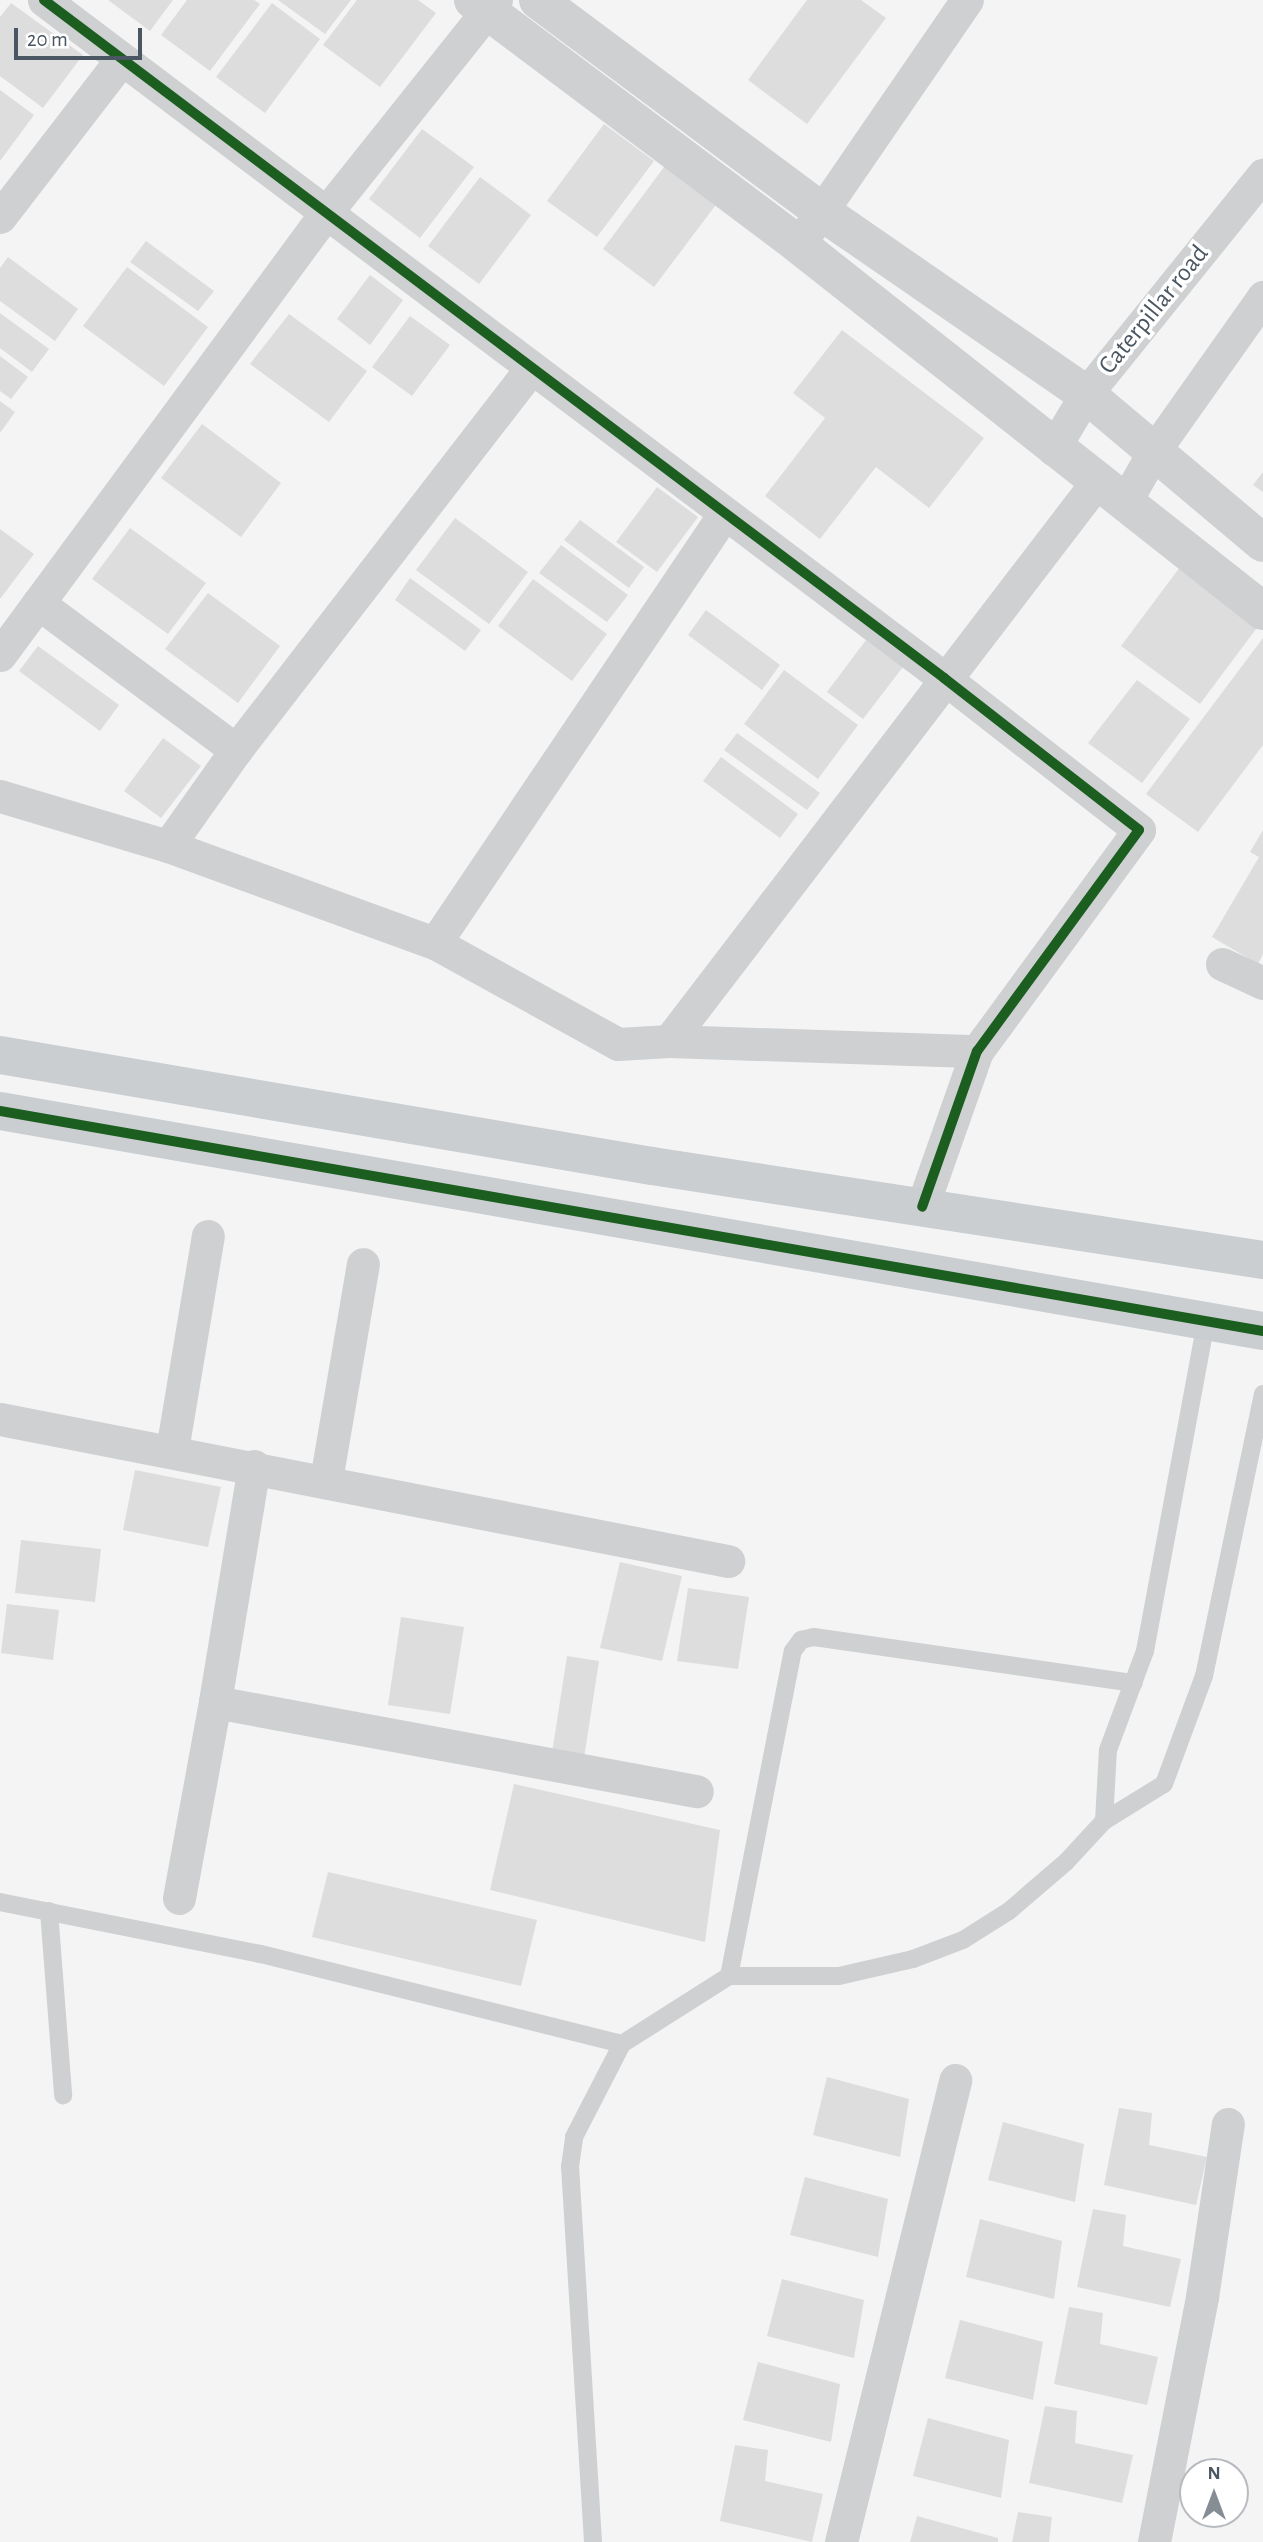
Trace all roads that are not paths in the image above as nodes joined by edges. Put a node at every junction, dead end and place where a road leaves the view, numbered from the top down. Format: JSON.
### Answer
{"nodes":[{"id":1,"x":44,"y":0,"type":"edge"},
{"id":2,"x":538,"y":0,"type":"edge"},
{"id":3,"x":967,"y":0,"type":"edge"},
{"id":4,"x":486,"y":4,"type":"edge"},
{"id":5,"x":121,"y":60,"type":"junction"},
{"id":6,"x":1263,"y":175,"type":"edge"},
{"id":7,"x":822,"y":212,"type":"junction"},
{"id":8,"x":325,"y":214,"type":"junction"},
{"id":9,"x":0,"y":217,"type":"edge"},
{"id":10,"x":799,"y":245,"type":"junction"},
{"id":11,"x":1263,"y":298,"type":"edge"},
{"id":12,"x":531,"y":368,"type":"junction"},
{"id":13,"x":1086,"y":394,"type":"junction"},
{"id":14,"x":1053,"y":449,"type":"junction"},
{"id":15,"x":1154,"y":451,"type":"junction"},
{"id":16,"x":1110,"y":493,"type":"junction"},
{"id":17,"x":724,"y":514,"type":"junction"},
{"id":18,"x":1263,"y":543,"type":"edge"},
{"id":19,"x":38,"y":603,"type":"junction"},
{"id":20,"x":1263,"y":611,"type":"edge"},
{"id":21,"x":0,"y":655,"type":"edge"},
{"id":22,"x":944,"y":678,"type":"junction"},
{"id":23,"x":236,"y":750,"type":"junction"},
{"id":24,"x":0,"y":796,"type":"edge"},
{"id":25,"x":167,"y":846,"type":"junction"},
{"id":26,"x":435,"y":943,"type":"junction"},
{"id":27,"x":1222,"y":964,"type":"dead end"},
{"id":28,"x":1263,"y":983,"type":"edge"},
{"id":29,"x":669,"y":1041,"type":"junction"},
{"id":30,"x":977,"y":1051,"type":"junction"},
{"id":31,"x":0,"y":1055,"type":"edge"},
{"id":32,"x":0,"y":1111,"type":"edge"},
{"id":33,"x":922,"y":1207,"type":"junction"},
{"id":34,"x":208,"y":1236,"type":"dead end"},
{"id":35,"x":1263,"y":1259,"type":"edge"},
{"id":36,"x":363,"y":1264,"type":"dead end"},
{"id":37,"x":1206,"y":1321,"type":"junction"},
{"id":38,"x":1263,"y":1331,"type":"edge"},
{"id":39,"x":1263,"y":1394,"type":"edge"},
{"id":40,"x":0,"y":1419,"type":"edge"},
{"id":41,"x":172,"y":1450,"type":"junction"},
{"id":42,"x":254,"y":1466,"type":"junction"},
{"id":43,"x":326,"y":1480,"type":"junction"},
{"id":44,"x":728,"y":1561,"type":"dead end"},
{"id":45,"x":1134,"y":1683,"type":"junction"},
{"id":46,"x":215,"y":1702,"type":"junction"},
{"id":47,"x":697,"y":1791,"type":"dead end"},
{"id":48,"x":1104,"y":1821,"type":"junction"},
{"id":49,"x":179,"y":1898,"type":"dead end"},
{"id":50,"x":0,"y":1902,"type":"edge"},
{"id":51,"x":49,"y":1910,"type":"junction"},
{"id":52,"x":729,"y":1976,"type":"junction"},
{"id":53,"x":622,"y":2044,"type":"junction"},
{"id":54,"x":955,"y":2080,"type":"dead end"},
{"id":55,"x":63,"y":2095,"type":"dead end"},
{"id":56,"x":1228,"y":2124,"type":"dead end"},
{"id":57,"x":593,"y":2542,"type":"edge"},
{"id":58,"x":842,"y":2542,"type":"edge"},
{"id":59,"x":1154,"y":2542,"type":"edge"}],
"edges":[{"from":1,"to":5,"type":"street"},
{"from":2,"to":7,"type":"street"},
{"from":3,"to":7,"type":"street"},
{"from":4,"to":8,"type":"street"},
{"from":4,"to":10,"type":"street"},
{"from":5,"to":8,"type":"street"},
{"from":5,"to":9,"type":"street"},
{"from":6,"to":13,"type":"street","name":"Caterpillar road"},
{"from":7,"to":10,"type":"street"},
{"from":7,"to":13,"type":"street"},
{"from":8,"to":12,"type":"street"},
{"from":8,"to":19,"type":"street"},
{"from":10,"to":14,"type":"street"},
{"from":11,"to":15,"type":"street"},
{"from":12,"to":17,"type":"street"},
{"from":12,"to":23,"type":"street"},
{"from":13,"to":14,"type":"street","name":"Caterpillar road"},
{"from":13,"to":15,"type":"street"},
{"from":14,"to":16,"type":"street"},
{"from":15,"to":16,"type":"street"},
{"from":15,"to":18,"type":"street"},
{"from":16,"to":20,"type":"street"},
{"from":16,"to":22,"type":"street"},
{"from":17,"to":22,"type":"street"},
{"from":17,"to":26,"type":"street"},
{"from":19,"to":21,"type":"street"},
{"from":19,"to":23,"type":"street"},
{"from":22,"to":29,"type":"street"},
{"from":22,"to":30,"type":"street"},
{"from":23,"to":25,"type":"street"},
{"from":24,"to":25,"type":"street"},
{"from":25,"to":26,"type":"street"},
{"from":26,"to":29,"type":"street"},
{"from":27,"to":28,"type":"street"},
{"from":29,"to":30,"type":"street"},
{"from":30,"to":33,"type":"street"},
{"from":31,"to":33,"type":"main road"},
{"from":32,"to":37,"type":"main road"},
{"from":33,"to":35,"type":"main road"},
{"from":34,"to":41,"type":"street"},
{"from":36,"to":43,"type":"street"},
{"from":37,"to":38,"type":"main road"},
{"from":37,"to":45,"type":"lane"},
{"from":39,"to":48,"type":"lane"},
{"from":40,"to":41,"type":"street"},
{"from":41,"to":42,"type":"street"},
{"from":42,"to":43,"type":"street"},
{"from":42,"to":46,"type":"street"},
{"from":43,"to":44,"type":"street"},
{"from":45,"to":48,"type":"lane"},
{"from":45,"to":52,"type":"lane"},
{"from":46,"to":47,"type":"street"},
{"from":46,"to":49,"type":"street"},
{"from":48,"to":52,"type":"lane"},
{"from":50,"to":51,"type":"lane"},
{"from":51,"to":53,"type":"lane"},
{"from":51,"to":55,"type":"lane"},
{"from":52,"to":53,"type":"lane"},
{"from":53,"to":57,"type":"lane"},
{"from":54,"to":58,"type":"street"},
{"from":56,"to":59,"type":"street"}]}
